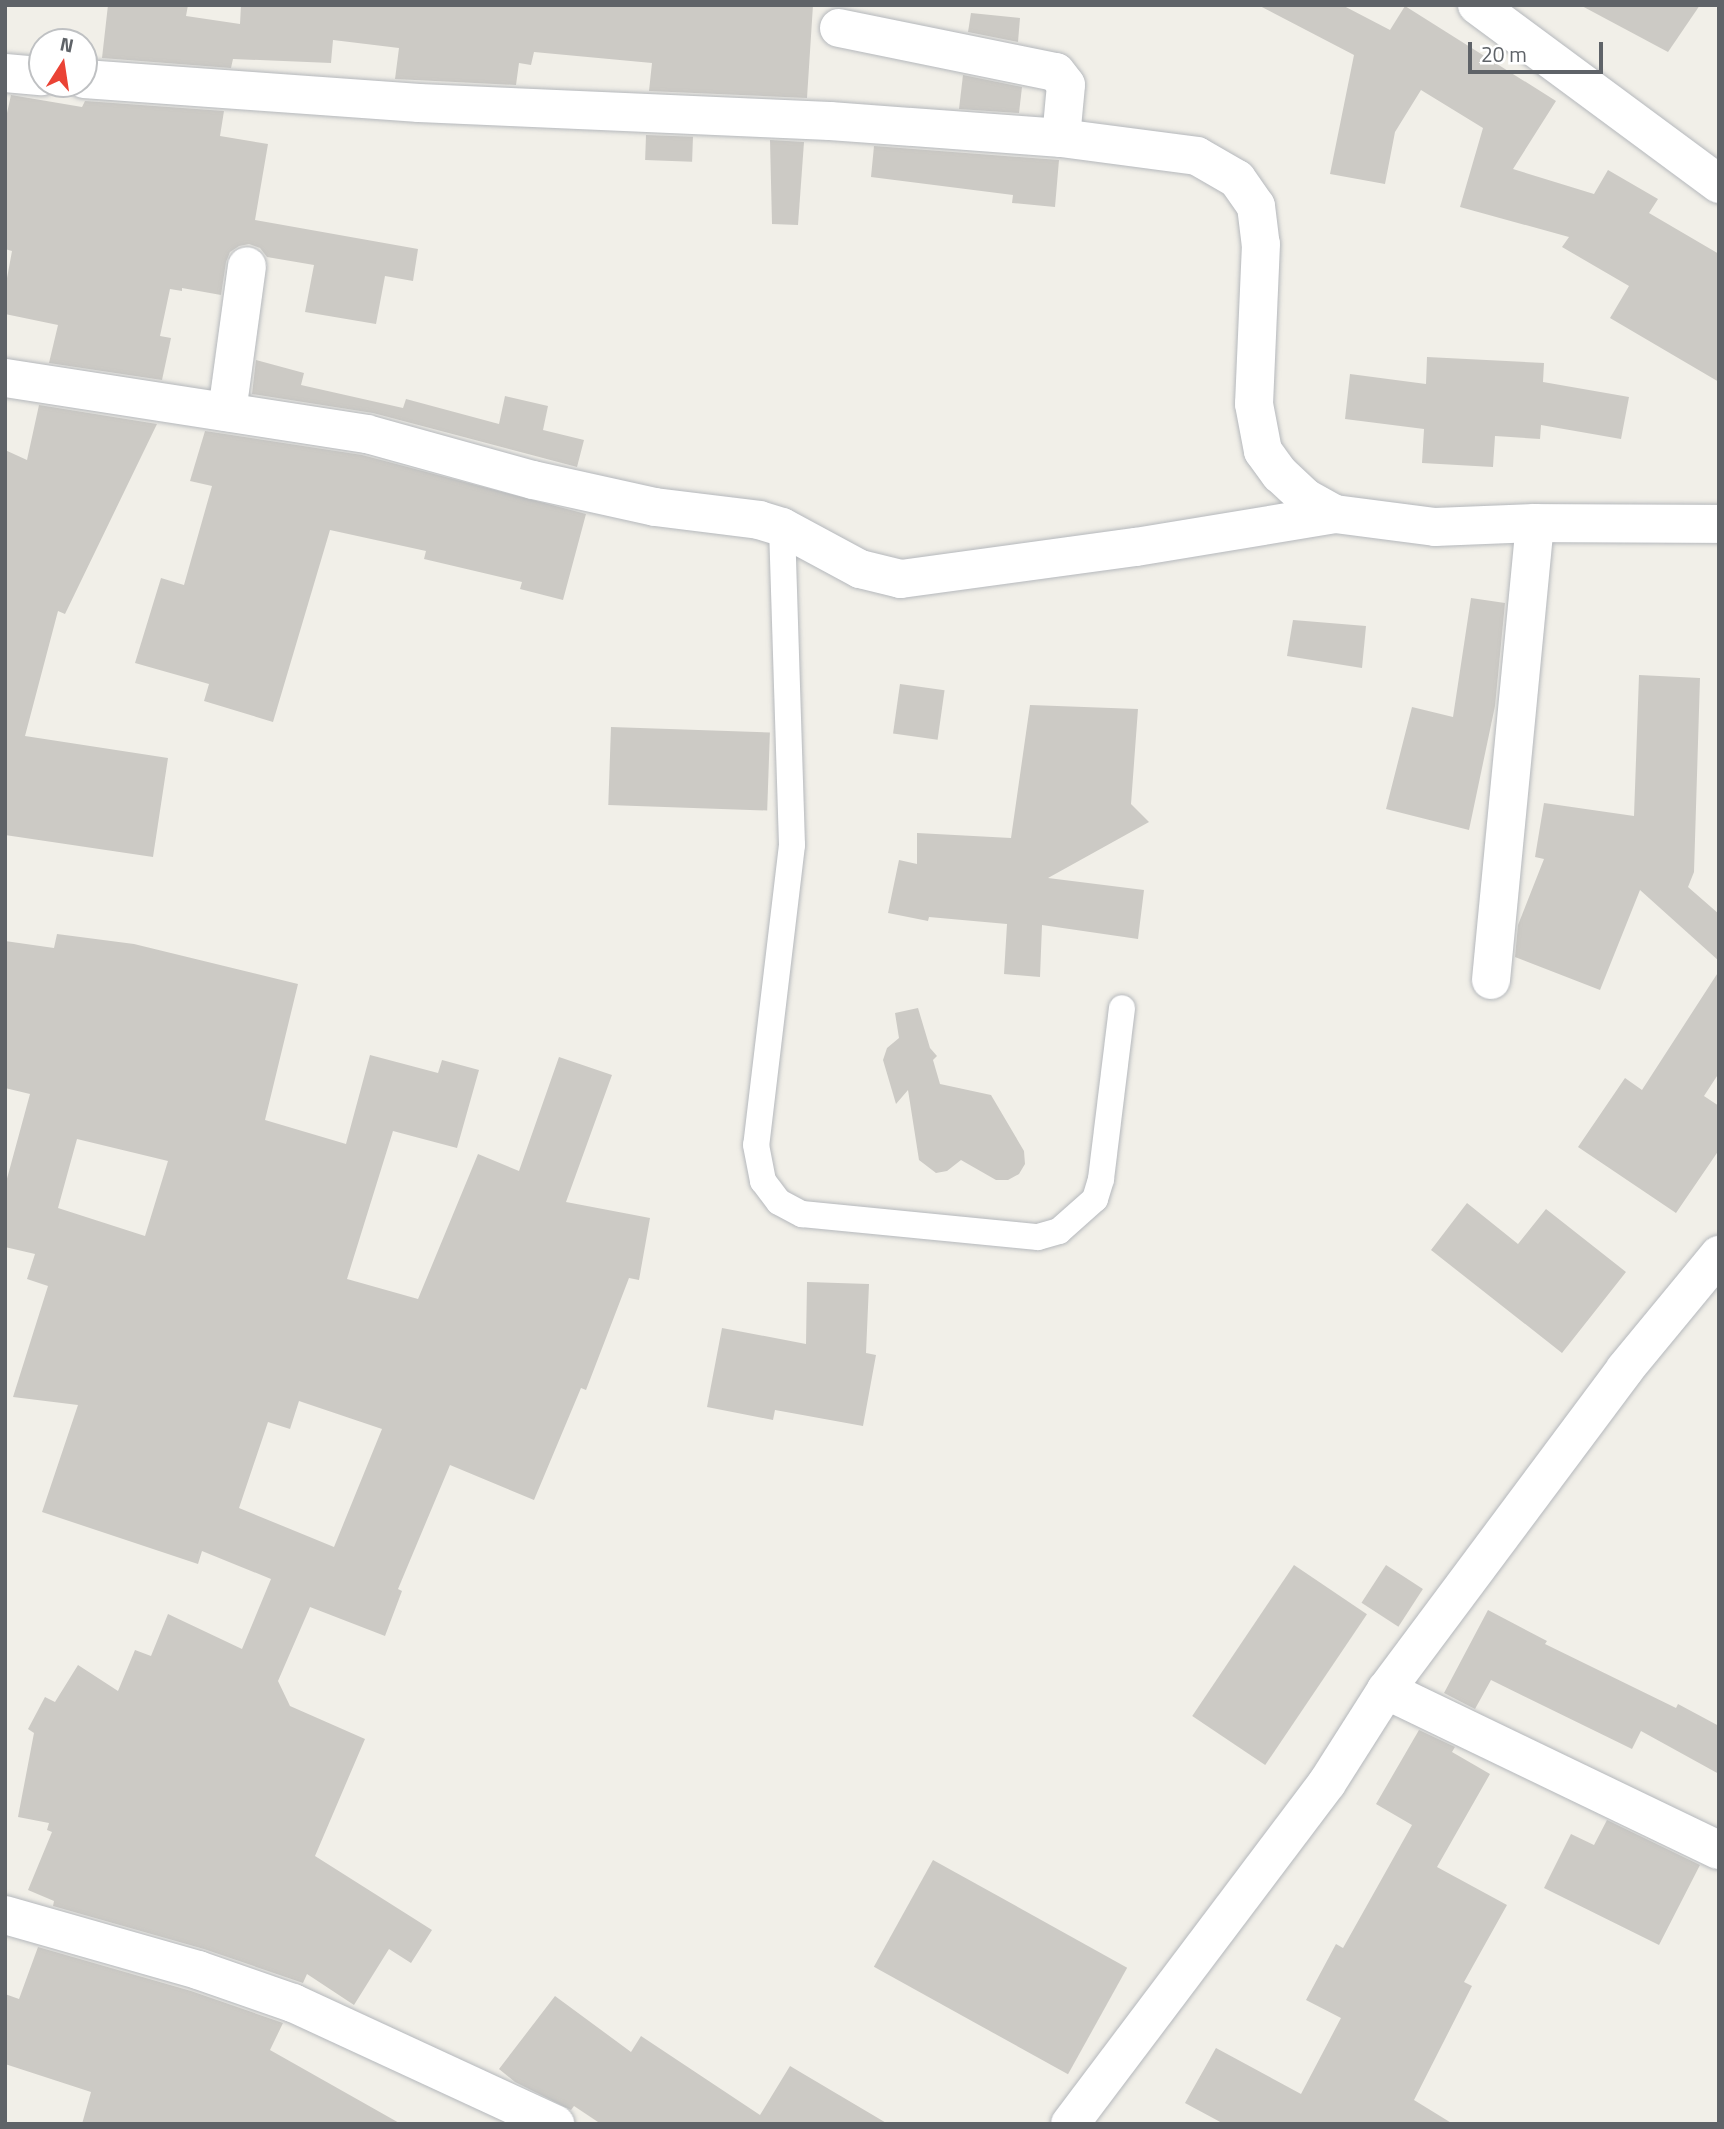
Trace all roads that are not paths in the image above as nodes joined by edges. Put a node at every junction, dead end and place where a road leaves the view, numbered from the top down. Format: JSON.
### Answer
{"nodes":[{"id":1,"x":1477,"y":5,"type":"edge"},
{"id":2,"x":839,"y":29,"type":"dead end"},
{"id":3,"x":5,"y":73,"type":"edge"},
{"id":4,"x":28,"y":75,"type":"edge"},
{"id":5,"x":98,"y":80,"type":"edge"},
{"id":6,"x":1061,"y":138,"type":"junction"},
{"id":7,"x":1719,"y":184,"type":"edge"},
{"id":8,"x":247,"y":266,"type":"dead end"},
{"id":9,"x":5,"y":378,"type":"edge"},
{"id":10,"x":227,"y":412,"type":"junction"},
{"id":11,"x":1335,"y":514,"type":"junction"},
{"id":12,"x":1535,"y":523,"type":"junction"},
{"id":13,"x":1719,"y":524,"type":"edge"},
{"id":14,"x":782,"y":527,"type":"junction"},
{"id":15,"x":1491,"y":980,"type":"dead end"},
{"id":16,"x":1122,"y":1008,"type":"dead end"},
{"id":17,"x":1719,"y":1255,"type":"edge"},
{"id":18,"x":1386,"y":1690,"type":"junction"},
{"id":19,"x":1719,"y":1850,"type":"edge"},
{"id":20,"x":5,"y":1915,"type":"edge"},
{"id":21,"x":555,"y":2124,"type":"edge"},
{"id":22,"x":1070,"y":2124,"type":"edge"}],
"edges":[{"from":1,"to":7,"type":"street"},
{"from":2,"to":6,"type":"street"},
{"from":3,"to":4,"type":"street"},
{"from":5,"to":6,"type":"street"},
{"from":6,"to":11,"type":"street"},
{"from":8,"to":10,"type":"street"},
{"from":9,"to":10,"type":"street"},
{"from":10,"to":14,"type":"street"},
{"from":11,"to":12,"type":"street"},
{"from":11,"to":14,"type":"street"},
{"from":12,"to":13,"type":"street"},
{"from":12,"to":15,"type":"street"},
{"from":14,"to":16,"type":"lane"},
{"from":17,"to":18,"type":"street"},
{"from":18,"to":19,"type":"street"},
{"from":18,"to":22,"type":"street"},
{"from":20,"to":21,"type":"street"}]}
